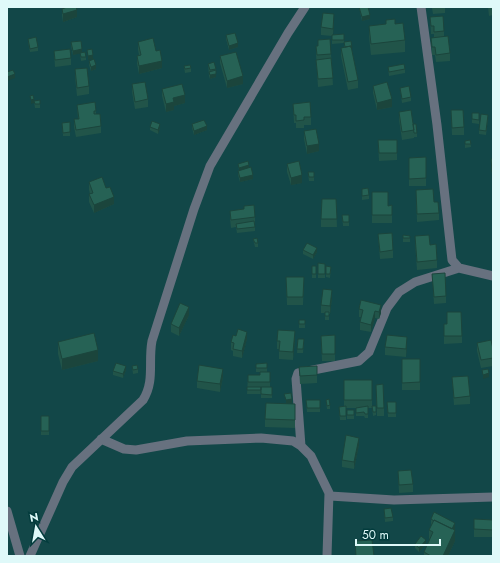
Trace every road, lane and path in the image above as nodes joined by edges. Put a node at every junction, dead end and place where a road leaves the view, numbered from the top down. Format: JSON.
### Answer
{"nodes":[{"id":1,"x":305,"y":7,"type":"edge"},
{"id":2,"x":421,"y":7,"type":"edge"},
{"id":3,"x":459,"y":268,"type":"junction"},
{"id":4,"x":493,"y":276,"type":"edge"},
{"id":5,"x":101,"y":439,"type":"junction"},
{"id":6,"x":301,"y":446,"type":"junction"},
{"id":7,"x":330,"y":496,"type":"junction"},
{"id":8,"x":493,"y":497,"type":"edge"},
{"id":9,"x":7,"y":511,"type":"edge"},
{"id":10,"x":20,"y":556,"type":"edge"},
{"id":11,"x":30,"y":556,"type":"edge"},
{"id":12,"x":327,"y":556,"type":"edge"}],
"edges":[{"from":1,"to":5,"type":"street"},
{"from":2,"to":3,"type":"street"},
{"from":3,"to":4,"type":"street"},
{"from":3,"to":6,"type":"street"},
{"from":5,"to":6,"type":"street"},
{"from":5,"to":11,"type":"street"},
{"from":6,"to":7,"type":"street"},
{"from":7,"to":8,"type":"street"},
{"from":7,"to":12,"type":"street"},
{"from":9,"to":10,"type":"street"}]}
